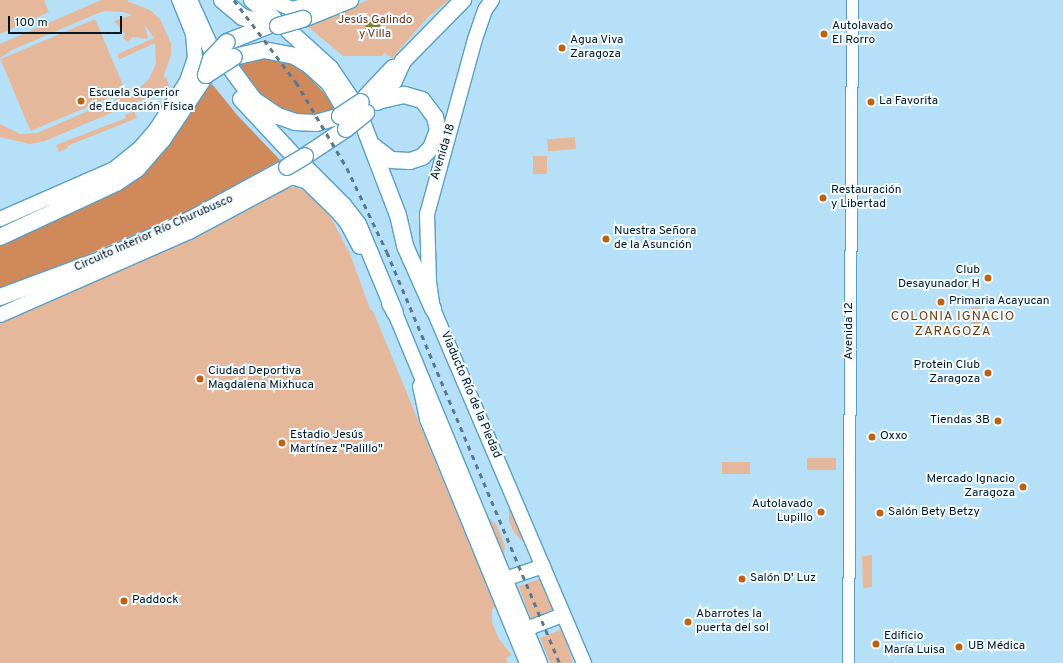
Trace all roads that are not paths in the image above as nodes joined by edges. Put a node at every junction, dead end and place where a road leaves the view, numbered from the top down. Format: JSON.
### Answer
{"nodes":[{"id":1,"x":179,"y":0,"type":"edge"},
{"id":2,"x":189,"y":0,"type":"edge"},
{"id":3,"x":196,"y":0,"type":"edge"},
{"id":4,"x":222,"y":0,"type":"edge"},
{"id":5,"x":252,"y":0,"type":"edge"},
{"id":6,"x":270,"y":0,"type":"edge"},
{"id":7,"x":326,"y":0,"type":"edge"},
{"id":8,"x":350,"y":0,"type":"edge"},
{"id":9,"x":463,"y":0,"type":"edge"},
{"id":10,"x":492,"y":0,"type":"edge"},
{"id":11,"x":852,"y":0,"type":"edge"},
{"id":12,"x":278,"y":25,"type":"junction"},
{"id":13,"x":225,"y":54,"type":"junction"},
{"id":14,"x":403,"y":61,"type":"junction"},
{"id":15,"x":378,"y":101,"type":"junction"},
{"id":16,"x":353,"y":115,"type":"junction"},
{"id":17,"x":371,"y":144,"type":"junction"},
{"id":18,"x":297,"y":164,"type":"junction"},
{"id":19,"x":87,"y":182,"type":"junction"},
{"id":20,"x":0,"y":219,"type":"edge"},
{"id":21,"x":5,"y":235,"type":"edge"},
{"id":22,"x":405,"y":246,"type":"junction"},
{"id":23,"x":140,"y":254,"type":"junction"},
{"id":24,"x":100,"y":260,"type":"junction"},
{"id":25,"x":0,"y":297,"type":"edge"},
{"id":26,"x":433,"y":309,"type":"junction"},
{"id":27,"x":395,"y":313,"type":"joint"},
{"id":28,"x":0,"y":315,"type":"edge"},
{"id":29,"x":420,"y":374,"type":"junction"},
{"id":30,"x":543,"y":566,"type":"junction"},
{"id":31,"x":505,"y":579,"type":"junction"},
{"id":32,"x":563,"y":615,"type":"junction"},
{"id":33,"x":526,"y":629,"type":"junction"},
{"id":34,"x":527,"y":663,"type":"edge"},
{"id":35,"x":540,"y":663,"type":"edge"},
{"id":36,"x":584,"y":663,"type":"edge"},
{"id":37,"x":848,"y":663,"type":"edge"}],
"edges":[{"from":1,"to":19,"type":"main road"},
{"from":2,"to":13,"type":"highway"},
{"from":3,"to":13,"type":"highway"},
{"from":4,"to":12,"type":"highway"},
{"from":5,"to":12,"type":"highway","name":"Viaducto Río de la Piedad"},
{"from":6,"to":7,"type":"main road"},
{"from":8,"to":12,"type":"highway","bridge":true},
{"from":9,"to":14,"type":"highway"},
{"from":10,"to":26,"type":"main road","name":"Avenida 18"},
{"from":11,"to":37,"type":"street","name":"Avenida 12"},
{"from":12,"to":13,"type":"highway"},
{"from":12,"to":16,"type":"highway","name":"Viaducto Río de la Piedad"},
{"from":13,"to":16,"type":"highway"},
{"from":13,"to":16,"type":"highway"},
{"from":13,"to":18,"type":"highway"},
{"from":13,"to":21,"type":"highway","bridge":true},
{"from":14,"to":15,"type":"highway","name":"Circuito Interior Río Churubusco"},
{"from":14,"to":16,"type":"highway"},
{"from":15,"to":16,"type":"highway","name":"Circuito Interior Río Churubusco"},
{"from":15,"to":17,"type":"highway"},
{"from":16,"to":17,"type":"highway","name":"Viaducto Río de la Piedad"},
{"from":16,"to":18,"type":"highway","name":"Circuito Interior Río Churubusco"},
{"from":16,"to":22,"type":"highway"},
{"from":17,"to":22,"type":"highway","name":"Viaducto Río de la Piedad"},
{"from":18,"to":23,"type":"main road"},
{"from":18,"to":24,"type":"highway","name":"Circuito Interior Río Churubusco"},
{"from":18,"to":27,"type":"highway"},
{"from":19,"to":20,"type":"main road"},
{"from":19,"to":21,"type":"highway"},
{"from":22,"to":26,"type":"highway","name":"Viaducto Río de la Piedad"},
{"from":23,"to":24,"type":"highway"},
{"from":23,"to":28,"type":"main road"},
{"from":24,"to":25,"type":"highway","name":"Circuito Interior Río Churubusco"},
{"from":26,"to":30,"type":"main road","name":"Viaducto Río de la Piedad"},
{"from":27,"to":29,"type":"main road"},
{"from":29,"to":31,"type":"main road"},
{"from":29,"to":34,"type":"main road"},
{"from":30,"to":31,"type":"main road"},
{"from":30,"to":32,"type":"main road","name":"Viaducto Río de la Piedad"},
{"from":31,"to":33,"type":"main road"},
{"from":32,"to":33,"type":"main road"},
{"from":32,"to":36,"type":"main road","name":"Viaducto Río de la Piedad"},
{"from":33,"to":35,"type":"main road"}]}
